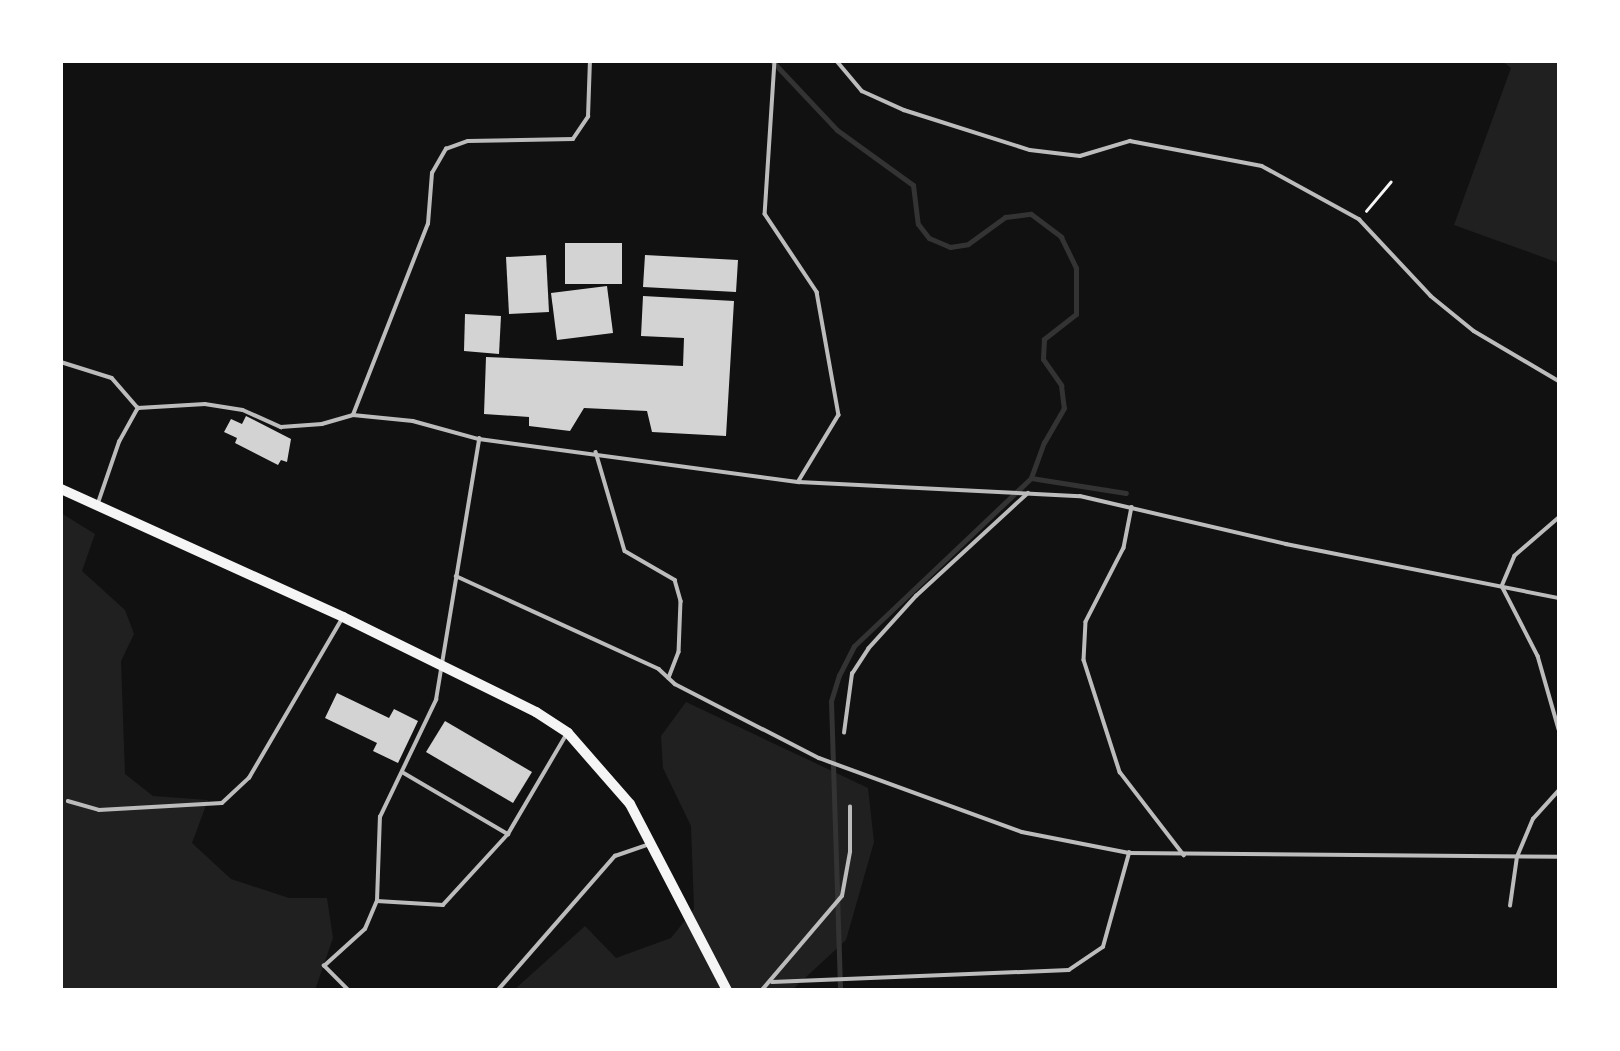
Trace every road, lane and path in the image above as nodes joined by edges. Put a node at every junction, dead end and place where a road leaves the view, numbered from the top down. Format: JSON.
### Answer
{"nodes":[{"id":1,"x":590,"y":61,"type":"edge"},
{"id":2,"x":775,"y":61,"type":"edge"},
{"id":3,"x":837,"y":61,"type":"edge"},
{"id":4,"x":1390,"y":182,"type":"dead end"},
{"id":5,"x":1359,"y":219,"type":"junction"},
{"id":6,"x":61,"y":362,"type":"edge"},
{"id":7,"x":1559,"y":382,"type":"edge"},
{"id":8,"x":138,"y":408,"type":"junction"},
{"id":9,"x":353,"y":415,"type":"junction"},
{"id":10,"x":479,"y":439,"type":"junction"},
{"id":11,"x":596,"y":452,"type":"junction"},
{"id":12,"x":799,"y":482,"type":"junction"},
{"id":13,"x":61,"y":489,"type":"edge"},
{"id":14,"x":1028,"y":493,"type":"junction"},
{"id":15,"x":97,"y":505,"type":"junction"},
{"id":16,"x":1132,"y":507,"type":"junction"},
{"id":17,"x":1559,"y":518,"type":"edge"},
{"id":18,"x":456,"y":576,"type":"junction"},
{"id":19,"x":1502,"y":586,"type":"junction"},
{"id":20,"x":1559,"y":598,"type":"edge"},
{"id":21,"x":343,"y":617,"type":"junction"},
{"id":22,"x":441,"y":667,"type":"junction"},
{"id":23,"x":669,"y":678,"type":"junction"},
{"id":24,"x":1559,"y":729,"type":"edge"},
{"id":25,"x":568,"y":733,"type":"junction"},
{"id":26,"x":844,"y":733,"type":"dead end"},
{"id":27,"x":404,"y":773,"type":"junction"},
{"id":28,"x":1559,"y":790,"type":"edge"},
{"id":29,"x":68,"y":801,"type":"dead end"},
{"id":30,"x":850,"y":807,"type":"dead end"},
{"id":31,"x":508,"y":834,"type":"junction"},
{"id":32,"x":651,"y":844,"type":"junction"},
{"id":33,"x":1129,"y":853,"type":"junction"},
{"id":34,"x":1184,"y":855,"type":"junction"},
{"id":35,"x":1517,"y":857,"type":"junction"},
{"id":36,"x":1559,"y":857,"type":"edge"},
{"id":37,"x":377,"y":901,"type":"junction"},
{"id":38,"x":1510,"y":906,"type":"dead end"},
{"id":39,"x":772,"y":982,"type":"junction"},
{"id":40,"x":348,"y":990,"type":"edge"},
{"id":41,"x":498,"y":990,"type":"edge"},
{"id":42,"x":727,"y":990,"type":"edge"},
{"id":43,"x":762,"y":990,"type":"edge"}],
"edges":[{"from":1,"to":9,"type":"lane"},
{"from":2,"to":12,"type":"lane"},
{"from":3,"to":5,"type":"lane"},
{"from":4,"to":5,"type":"path"},
{"from":5,"to":7,"type":"lane"},
{"from":6,"to":8,"type":"lane"},
{"from":8,"to":9,"type":"lane"},
{"from":8,"to":15,"type":"lane"},
{"from":9,"to":10,"type":"lane"},
{"from":10,"to":11,"type":"lane"},
{"from":10,"to":18,"type":"lane"},
{"from":11,"to":12,"type":"lane"},
{"from":11,"to":23,"type":"lane"},
{"from":12,"to":14,"type":"lane"},
{"from":13,"to":15,"type":"main road"},
{"from":14,"to":16,"type":"lane"},
{"from":14,"to":26,"type":"lane"},
{"from":15,"to":21,"type":"main road"},
{"from":16,"to":19,"type":"lane"},
{"from":16,"to":34,"type":"lane"},
{"from":17,"to":19,"type":"lane"},
{"from":18,"to":22,"type":"lane"},
{"from":18,"to":23,"type":"lane"},
{"from":19,"to":20,"type":"lane"},
{"from":19,"to":24,"type":"lane"},
{"from":21,"to":22,"type":"main road"},
{"from":21,"to":29,"type":"lane"},
{"from":22,"to":25,"type":"main road"},
{"from":22,"to":27,"type":"lane"},
{"from":23,"to":33,"type":"lane"},
{"from":25,"to":31,"type":"lane"},
{"from":25,"to":32,"type":"main road"},
{"from":27,"to":31,"type":"lane"},
{"from":27,"to":37,"type":"lane"},
{"from":28,"to":35,"type":"lane"},
{"from":30,"to":39,"type":"lane"},
{"from":31,"to":37,"type":"lane"},
{"from":32,"to":41,"type":"lane"},
{"from":32,"to":42,"type":"main road"},
{"from":33,"to":34,"type":"lane"},
{"from":33,"to":39,"type":"lane"},
{"from":34,"to":35,"type":"lane"},
{"from":35,"to":36,"type":"lane"},
{"from":35,"to":38,"type":"lane"},
{"from":37,"to":40,"type":"lane"},
{"from":39,"to":43,"type":"lane"}]}
